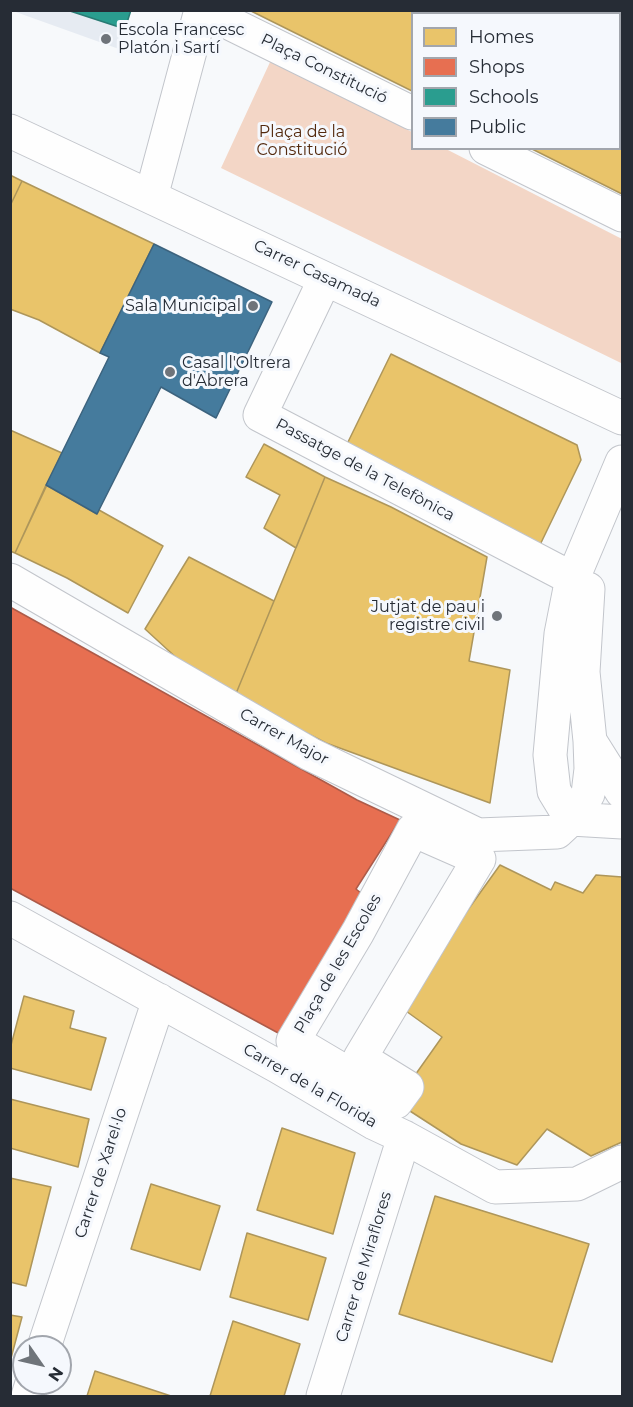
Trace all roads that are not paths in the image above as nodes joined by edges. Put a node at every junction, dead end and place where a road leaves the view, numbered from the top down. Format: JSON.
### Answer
{"nodes":[{"id":1,"x":202,"y":10,"type":"edge"},
{"id":2,"x":411,"y":112,"type":"edge"},
{"id":3,"x":10,"y":131,"type":"edge"},
{"id":4,"x":490,"y":150,"type":"edge"},
{"id":5,"x":151,"y":197,"type":"junction"},
{"id":6,"x":622,"y":215,"type":"edge"},
{"id":7,"x":326,"y":279,"type":"junction"},
{"id":8,"x":622,"y":418,"type":"edge"},
{"id":9,"x":622,"y":462,"type":"edge"},
{"id":10,"x":604,"y":508,"type":"junction"},
{"id":11,"x":573,"y":579,"type":"junction"},
{"id":12,"x":10,"y":580,"type":"edge"},
{"id":13,"x":590,"y":741,"type":"junction"},
{"id":14,"x":622,"y":792,"type":"edge"},
{"id":15,"x":571,"y":819,"type":"junction"},
{"id":16,"x":622,"y":822,"type":"edge"},
{"id":17,"x":479,"y":859,"type":"joint"},
{"id":18,"x":10,"y":918,"type":"edge"},
{"id":19,"x":159,"y":1000,"type":"junction"},
{"id":20,"x":404,"y":1137,"type":"junction"},
{"id":21,"x":622,"y":1162,"type":"edge"},
{"id":22,"x":48,"y":1335,"type":"edge"},
{"id":23,"x":323,"y":1396,"type":"edge"}],
"edges":[{"from":1,"to":2,"type":"street","name":"Plaça Constitució"},
{"from":1,"to":5,"type":"street"},
{"from":3,"to":5,"type":"street","name":"Carrer Casamada"},
{"from":4,"to":6,"type":"street"},
{"from":5,"to":7,"type":"street","name":"Carrer Casamada"},
{"from":7,"to":8,"type":"street","name":"Carrer Casamada"},
{"from":7,"to":11,"type":"street","name":"Passatge de la Telefònica"},
{"from":9,"to":10,"type":"street"},
{"from":10,"to":11,"type":"street"},
{"from":10,"to":13,"type":"street"},
{"from":11,"to":15,"type":"street"},
{"from":12,"to":15,"type":"street","name":"Carrer Major"},
{"from":13,"to":14,"type":"street"},
{"from":13,"to":15,"type":"street"},
{"from":15,"to":16,"type":"street"},
{"from":17,"to":17,"type":"street","name":"Plaça de les Escoles"},
{"from":18,"to":19,"type":"street","name":"Carrer de la Florida"},
{"from":19,"to":20,"type":"street","name":"Carrer de la Florida"},
{"from":19,"to":22,"type":"street","name":"Carrer de Xarel·lo"},
{"from":20,"to":21,"type":"street","name":"Carrer de la Florida"},
{"from":20,"to":23,"type":"street","name":"Carrer de Miraflores"}]}
